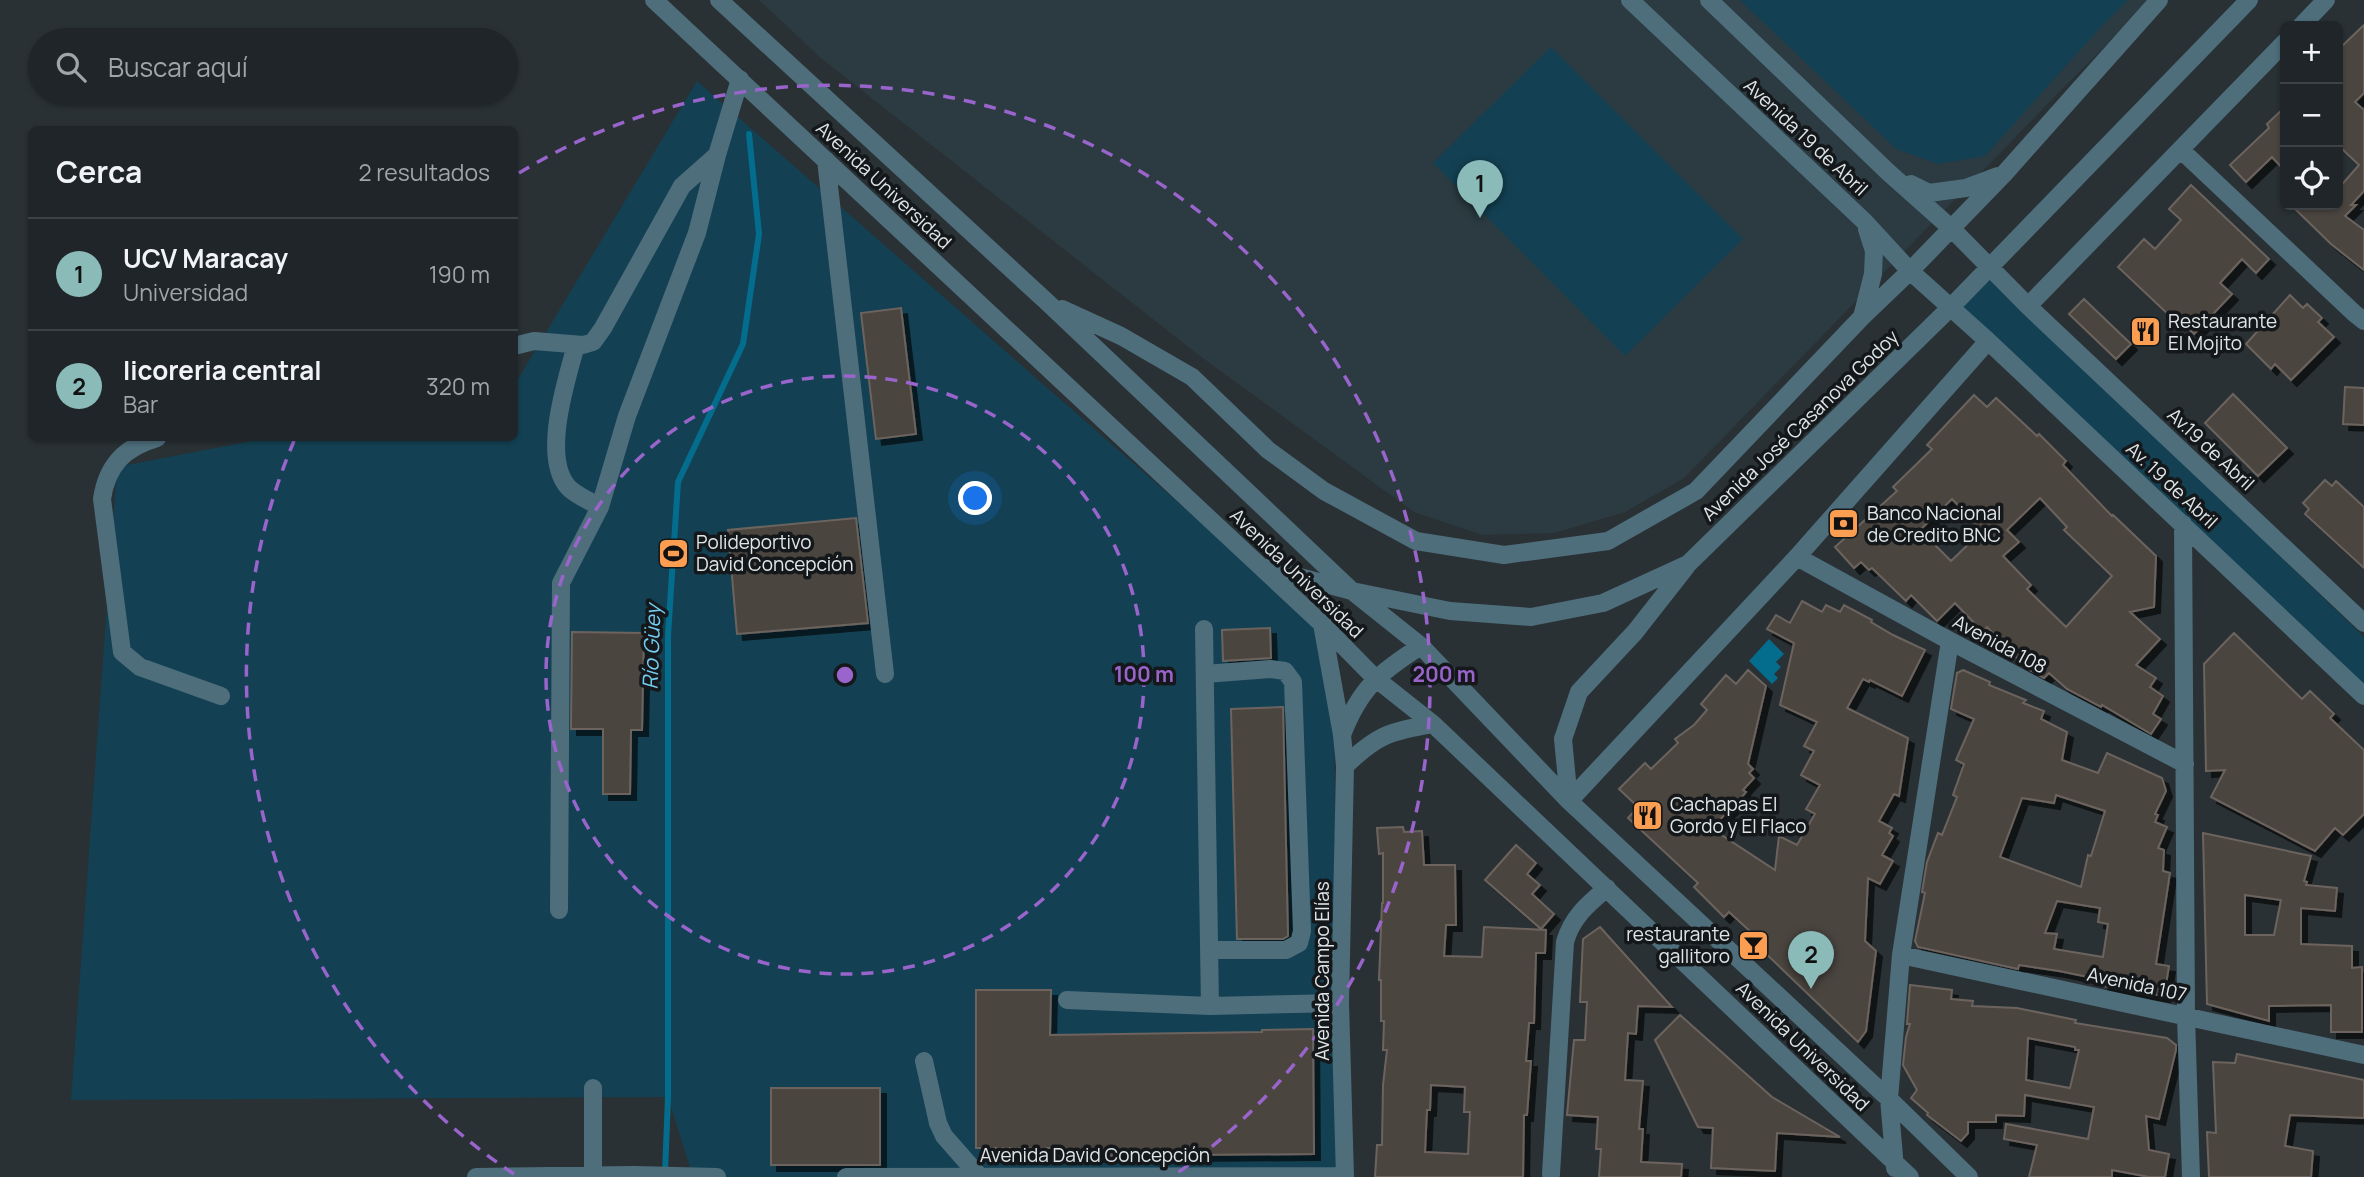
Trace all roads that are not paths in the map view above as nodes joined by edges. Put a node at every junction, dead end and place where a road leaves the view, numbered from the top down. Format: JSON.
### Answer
{"nodes":[{"id":1,"x":654,"y":0,"type":"edge"},
{"id":2,"x":719,"y":0,"type":"edge"},
{"id":3,"x":1630,"y":0,"type":"edge"},
{"id":4,"x":1709,"y":0,"type":"edge"},
{"id":5,"x":2159,"y":0,"type":"edge"},
{"id":6,"x":2249,"y":0,"type":"edge"},
{"id":7,"x":2326,"y":0,"type":"edge"},
{"id":8,"x":2306,"y":21,"type":"edge"},
{"id":9,"x":2280,"y":47,"type":"edge"},
{"id":10,"x":740,"y":79,"type":"junction"},
{"id":11,"x":2181,"y":150,"type":"junction"},
{"id":12,"x":717,"y":155,"type":"junction"},
{"id":13,"x":826,"y":160,"type":"junction"},
{"id":14,"x":1888,"y":172,"type":"junction"},
{"id":15,"x":2004,"y":174,"type":"junction"},
{"id":16,"x":1865,"y":222,"type":"junction"},
{"id":17,"x":1952,"y":229,"type":"junction"},
{"id":18,"x":1989,"y":267,"type":"junction"},
{"id":19,"x":1910,"y":271,"type":"junction"},
{"id":20,"x":1047,"y":302,"type":"junction"},
{"id":21,"x":2028,"y":306,"type":"junction"},
{"id":22,"x":1950,"y":307,"type":"junction"},
{"id":23,"x":1862,"y":317,"type":"junction"},
{"id":24,"x":2364,"y":321,"type":"edge"},
{"id":25,"x":1988,"y":341,"type":"junction"},
{"id":26,"x":518,"y":345,"type":"edge"},
{"id":27,"x":576,"y":345,"type":"junction"},
{"id":28,"x":146,"y":441,"type":"edge"},
{"id":29,"x":600,"y":507,"type":"junction"},
{"id":30,"x":2183,"y":524,"type":"junction"},
{"id":31,"x":1797,"y":557,"type":"junction"},
{"id":32,"x":1688,"y":564,"type":"junction"},
{"id":33,"x":1262,"y":568,"type":"junction"},
{"id":34,"x":1352,"y":591,"type":"junction"},
{"id":35,"x":2364,"y":622,"type":"edge"},
{"id":36,"x":1322,"y":624,"type":"junction"},
{"id":37,"x":1204,"y":629,"type":"dead end"},
{"id":38,"x":1950,"y":641,"type":"junction"},
{"id":39,"x":1421,"y":646,"type":"junction"},
{"id":40,"x":885,"y":674,"type":"dead end"},
{"id":41,"x":1205,"y":674,"type":"junction"},
{"id":42,"x":1375,"y":678,"type":"junction"},
{"id":43,"x":220,"y":695,"type":"dead end"},
{"id":44,"x":2364,"y":696,"type":"edge"},
{"id":45,"x":1433,"y":724,"type":"junction"},
{"id":46,"x":1342,"y":735,"type":"junction"},
{"id":47,"x":2185,"y":764,"type":"junction"},
{"id":48,"x":1345,"y":766,"type":"junction"},
{"id":49,"x":1569,"y":801,"type":"junction"},
{"id":50,"x":1608,"y":888,"type":"junction"},
{"id":51,"x":559,"y":910,"type":"dead end"},
{"id":52,"x":1209,"y":950,"type":"junction"},
{"id":53,"x":1901,"y":955,"type":"junction"},
{"id":54,"x":1067,"y":1000,"type":"dead end"},
{"id":55,"x":1340,"y":1003,"type":"junction"},
{"id":56,"x":1210,"y":1006,"type":"junction"},
{"id":57,"x":2186,"y":1016,"type":"junction"},
{"id":58,"x":2364,"y":1055,"type":"edge"},
{"id":59,"x":924,"y":1061,"type":"dead end"},
{"id":60,"x":593,"y":1088,"type":"dead end"},
{"id":61,"x":1889,"y":1099,"type":"junction"},
{"id":62,"x":1895,"y":1170,"type":"edge"},
{"id":63,"x":1551,"y":1174,"type":"dead end"},
{"id":64,"x":634,"y":1175,"type":"edge"},
{"id":65,"x":593,"y":1176,"type":"edge"},
{"id":66,"x":1345,"y":1176,"type":"edge"},
{"id":67,"x":476,"y":1177,"type":"edge"},
{"id":68,"x":698,"y":1177,"type":"edge"},
{"id":69,"x":717,"y":1177,"type":"edge"},
{"id":70,"x":846,"y":1177,"type":"edge"},
{"id":71,"x":980,"y":1177,"type":"edge"},
{"id":72,"x":1910,"y":1177,"type":"edge"},
{"id":73,"x":1969,"y":1177,"type":"edge"},
{"id":74,"x":2191,"y":1177,"type":"edge"}],
"edges":[{"from":1,"to":10,"type":"street","name":"Avenida Universidad"},
{"from":2,"to":20,"type":"street","name":"Avenida Universidad"},
{"from":3,"to":16,"type":"street","name":"Avenida 19 de Abril"},
{"from":4,"to":14,"type":"street","name":"Avenida 19 de Abril"},
{"from":5,"to":15,"type":"street"},
{"from":6,"to":18,"type":"street","name":"Avenida José Casanova Godoy"},
{"from":7,"to":8,"type":"street"},
{"from":9,"to":11,"type":"street"},
{"from":10,"to":12,"type":"street"},
{"from":10,"to":13,"type":"street","name":"Avenida Universidad"},
{"from":11,"to":21,"type":"street"},
{"from":11,"to":24,"type":"street"},
{"from":12,"to":27,"type":"street"},
{"from":12,"to":29,"type":"street"},
{"from":13,"to":33,"type":"street","name":"Avenida Universidad"},
{"from":13,"to":40,"type":"street"},
{"from":14,"to":15,"type":"street"},
{"from":14,"to":17,"type":"street","name":"Avenida 19 de Abril"},
{"from":15,"to":17,"type":"street"},
{"from":16,"to":19,"type":"street","name":"Avenida 19 de Abril"},
{"from":16,"to":23,"type":"street"},
{"from":17,"to":18,"type":"street","name":"Avenida 19 de Abril"},
{"from":17,"to":19,"type":"street","name":"Avenida José Casanova Godoy"},
{"from":18,"to":21,"type":"street","name":"Avenida 19 de Abril"},
{"from":18,"to":22,"type":"street","name":"Avenida José Casanova Godoy"},
{"from":19,"to":22,"type":"street","name":"Avenida 19 de Abril"},
{"from":19,"to":23,"type":"street","name":"Avenida José Casanova Godoy"},
{"from":20,"to":23,"type":"street","name":"Avenida José Casanova Godoy"},
{"from":20,"to":34,"type":"street","name":"Avenida Universidad"},
{"from":21,"to":35,"type":"street","name":"Av.19 de Abril"},
{"from":22,"to":25,"type":"street","name":"Av. 19 de Abril"},
{"from":22,"to":32,"type":"street","name":"Avenida José Casanova Godoy"},
{"from":25,"to":30,"type":"street","name":"Av. 19 de Abril"},
{"from":25,"to":31,"type":"street"},
{"from":26,"to":27,"type":"street"},
{"from":27,"to":29,"type":"street"},
{"from":28,"to":43,"type":"street"},
{"from":29,"to":51,"type":"street"},
{"from":30,"to":44,"type":"street","name":"Av. 19 de Abril"},
{"from":30,"to":47,"type":"street"},
{"from":31,"to":38,"type":"street","name":"Avenida 108"},
{"from":31,"to":49,"type":"street"},
{"from":32,"to":34,"type":"street","name":"Avenida José Casanova Godoy"},
{"from":32,"to":49,"type":"street"},
{"from":33,"to":34,"type":"street","name":"Avenida José Casanova Godoy"},
{"from":33,"to":36,"type":"street","name":"Avenida Universidad"},
{"from":34,"to":39,"type":"street","name":"Avenida Universidad"},
{"from":36,"to":42,"type":"street","name":"Avenida Universidad"},
{"from":36,"to":46,"type":"street","name":"Avenida Campo Elías"},
{"from":37,"to":41,"type":"street"},
{"from":38,"to":47,"type":"street","name":"Avenida 108"},
{"from":38,"to":53,"type":"street"},
{"from":39,"to":42,"type":"street"},
{"from":39,"to":49,"type":"street","name":"Avenida Universidad"},
{"from":41,"to":52,"type":"street"},
{"from":41,"to":52,"type":"street"},
{"from":42,"to":45,"type":"street","name":"Avenida Universidad"},
{"from":42,"to":46,"type":"street"},
{"from":45,"to":48,"type":"street"},
{"from":45,"to":50,"type":"street","name":"Avenida Universidad"},
{"from":46,"to":48,"type":"street","name":"Avenida Campo Elías"},
{"from":47,"to":57,"type":"street"},
{"from":48,"to":55,"type":"street","name":"Avenida Campo Elías"},
{"from":49,"to":61,"type":"street","name":"Avenida Universidad"},
{"from":50,"to":62,"type":"street","name":"Avenida Universidad"},
{"from":50,"to":63,"type":"street"},
{"from":52,"to":56,"type":"street"},
{"from":53,"to":57,"type":"street","name":"Avenida 107"},
{"from":53,"to":61,"type":"street"},
{"from":54,"to":56,"type":"street"},
{"from":55,"to":56,"type":"street"},
{"from":55,"to":66,"type":"street","name":"Avenida Campo Elías"},
{"from":57,"to":58,"type":"street","name":"Avenida 107"},
{"from":57,"to":74,"type":"street"},
{"from":59,"to":71,"type":"street"},
{"from":60,"to":65,"type":"street"},
{"from":61,"to":62,"type":"street"},
{"from":61,"to":73,"type":"street","name":"Avenida Universidad"},
{"from":62,"to":72,"type":"street","name":"Avenida Universidad"},
{"from":64,"to":65,"type":"street"},
{"from":64,"to":68,"type":"street"},
{"from":65,"to":67,"type":"street"},
{"from":66,"to":71,"type":"street","name":"Avenida David Concepción"},
{"from":68,"to":69,"type":"street"},
{"from":70,"to":71,"type":"street","name":"Avenida David Concepción"}]}
